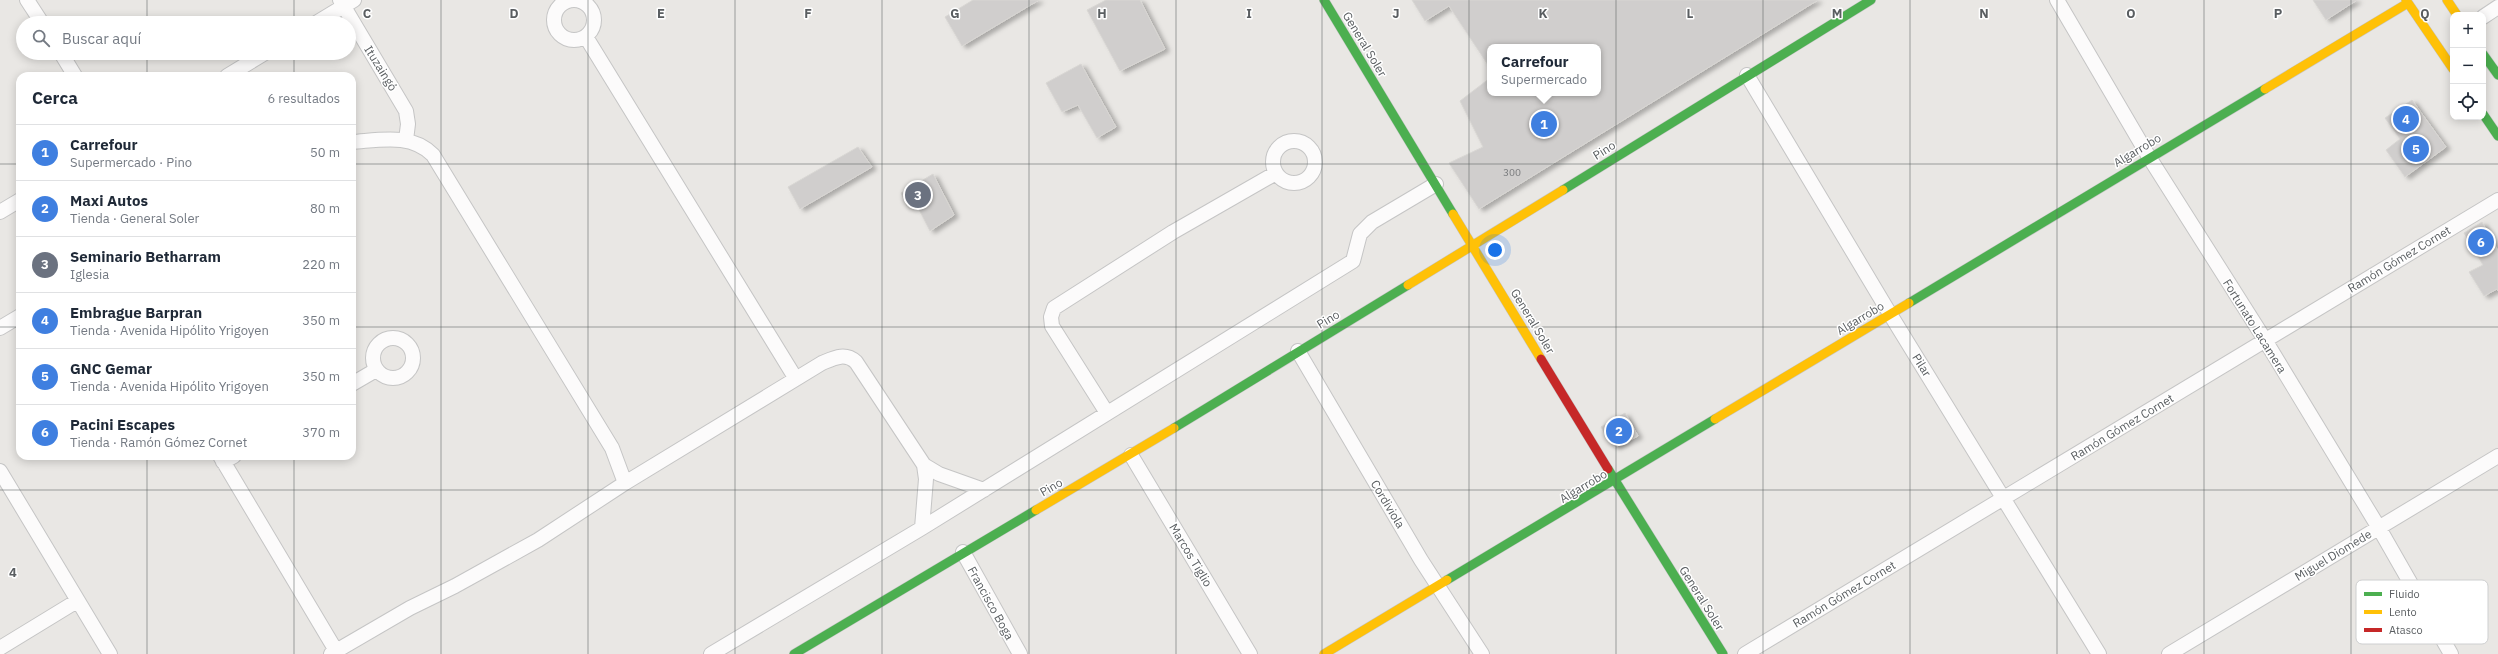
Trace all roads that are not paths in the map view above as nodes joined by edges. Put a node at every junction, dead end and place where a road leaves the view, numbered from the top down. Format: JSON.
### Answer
{"nodes":[{"id":1,"x":27,"y":0,"type":"edge"},
{"id":2,"x":1324,"y":0,"type":"edge"},
{"id":3,"x":1871,"y":0,"type":"edge"},
{"id":4,"x":2057,"y":0,"type":"edge"},
{"id":5,"x":2447,"y":0,"type":"edge"},
{"id":6,"x":2407,"y":1,"type":"edge"},
{"id":7,"x":346,"y":2,"type":"edge"},
{"id":8,"x":2498,"y":7,"type":"edge"},
{"id":9,"x":2455,"y":12,"type":"edge"},
{"id":10,"x":2486,"y":15,"type":"edge"},
{"id":11,"x":37,"y":16,"type":"edge"},
{"id":12,"x":326,"y":16,"type":"edge"},
{"id":13,"x":354,"y":16,"type":"edge"},
{"id":14,"x":356,"y":20,"type":"edge"},
{"id":15,"x":586,"y":37,"type":"dead end"},
{"id":16,"x":2486,"y":58,"type":"edge"},
{"id":17,"x":66,"y":60,"type":"edge"},
{"id":18,"x":253,"y":60,"type":"edge"},
{"id":19,"x":2450,"y":65,"type":"edge"},
{"id":20,"x":73,"y":72,"type":"edge"},
{"id":21,"x":234,"y":72,"type":"edge"},
{"id":22,"x":1747,"y":75,"type":"junction"},
{"id":23,"x":2498,"y":75,"type":"edge"},
{"id":24,"x":2486,"y":118,"type":"edge"},
{"id":25,"x":2498,"y":136,"type":"edge"},
{"id":26,"x":406,"y":140,"type":"junction"},
{"id":27,"x":356,"y":142,"type":"edge"},
{"id":28,"x":2149,"y":157,"type":"junction"},
{"id":29,"x":1276,"y":173,"type":"dead end"},
{"id":30,"x":1436,"y":184,"type":"junction"},
{"id":31,"x":2498,"y":200,"type":"edge"},
{"id":32,"x":16,"y":202,"type":"edge"},
{"id":33,"x":0,"y":212,"type":"edge"},
{"id":34,"x":1474,"y":244,"type":"junction"},
{"id":35,"x":1890,"y":314,"type":"junction"},
{"id":36,"x":16,"y":318,"type":"edge"},
{"id":37,"x":0,"y":328,"type":"edge"},
{"id":38,"x":2265,"y":340,"type":"junction"},
{"id":39,"x":1298,"y":351,"type":"junction"},
{"id":40,"x":376,"y":370,"type":"dead end"},
{"id":41,"x":796,"y":379,"type":"junction"},
{"id":42,"x":356,"y":382,"type":"edge"},
{"id":43,"x":1107,"y":413,"type":"junction"},
{"id":44,"x":1131,"y":455,"type":"junction"},
{"id":45,"x":2498,"y":456,"type":"edge"},
{"id":46,"x":227,"y":460,"type":"edge"},
{"id":47,"x":924,"y":464,"type":"junction"},
{"id":48,"x":0,"y":471,"type":"edge"},
{"id":49,"x":1615,"y":481,"type":"junction"},
{"id":50,"x":625,"y":483,"type":"junction"},
{"id":51,"x":984,"y":490,"type":"junction"},
{"id":52,"x":2004,"y":498,"type":"junction"},
{"id":53,"x":922,"y":528,"type":"junction"},
{"id":54,"x":2379,"y":528,"type":"junction"},
{"id":55,"x":963,"y":552,"type":"junction"},
{"id":56,"x":2409,"y":580,"type":"edge"},
{"id":57,"x":1437,"y":586,"type":"junction"},
{"id":58,"x":77,"y":601,"type":"junction"},
{"id":59,"x":2445,"y":644,"type":"edge"},
{"id":60,"x":0,"y":648,"type":"edge"},
{"id":61,"x":335,"y":653,"type":"edge"},
{"id":62,"x":110,"y":654,"type":"edge"},
{"id":63,"x":711,"y":654,"type":"edge"},
{"id":64,"x":794,"y":654,"type":"edge"},
{"id":65,"x":1020,"y":654,"type":"edge"},
{"id":66,"x":1250,"y":654,"type":"edge"},
{"id":67,"x":1324,"y":654,"type":"edge"},
{"id":68,"x":1482,"y":654,"type":"edge"},
{"id":69,"x":1723,"y":654,"type":"edge"},
{"id":70,"x":1745,"y":654,"type":"edge"},
{"id":71,"x":2099,"y":654,"type":"edge"},
{"id":72,"x":2169,"y":654,"type":"edge"},
{"id":73,"x":2451,"y":654,"type":"edge"}],
"edges":[{"from":1,"to":11,"type":"street"},
{"from":2,"to":30,"type":"street","name":"General Soler"},
{"from":3,"to":22,"type":"street","name":"Pino"},
{"from":4,"to":28,"type":"street","name":"Fortunato Lacamera"},
{"from":5,"to":9,"type":"street"},
{"from":6,"to":19,"type":"street"},
{"from":6,"to":28,"type":"street","name":"Algarrobo"},
{"from":7,"to":12,"type":"street"},
{"from":7,"to":13,"type":"street","name":"Ituzaingó"},
{"from":8,"to":10,"type":"street"},
{"from":14,"to":26,"type":"street","name":"Ituzaingó"},
{"from":15,"to":41,"type":"street"},
{"from":16,"to":23,"type":"street"},
{"from":17,"to":20,"type":"street"},
{"from":18,"to":21,"type":"street"},
{"from":22,"to":34,"type":"street","name":"Pino"},
{"from":22,"to":35,"type":"street","name":"Pilar"},
{"from":24,"to":25,"type":"street"},
{"from":26,"to":27,"type":"street"},
{"from":26,"to":50,"type":"street"},
{"from":28,"to":35,"type":"street","name":"Algarrobo"},
{"from":28,"to":38,"type":"street","name":"Fortunato Lacamera"},
{"from":29,"to":43,"type":"street"},
{"from":30,"to":34,"type":"street","name":"General Soler"},
{"from":30,"to":43,"type":"street"},
{"from":31,"to":38,"type":"street","name":"Ramón Gómez Cornet"},
{"from":32,"to":33,"type":"street"},
{"from":34,"to":39,"type":"street","name":"Pino"},
{"from":34,"to":49,"type":"street","name":"General Soler"},
{"from":35,"to":49,"type":"street","name":"Algarrobo"},
{"from":35,"to":52,"type":"street","name":"Pilar"},
{"from":36,"to":37,"type":"street"},
{"from":38,"to":52,"type":"street","name":"Ramón Gómez Cornet"},
{"from":38,"to":54,"type":"street","name":"Fortunato Lacamera"},
{"from":39,"to":44,"type":"street","name":"Pino"},
{"from":39,"to":57,"type":"street","name":"Cordiviola"},
{"from":40,"to":42,"type":"street"},
{"from":41,"to":47,"type":"street"},
{"from":41,"to":50,"type":"street"},
{"from":43,"to":51,"type":"street"},
{"from":44,"to":55,"type":"street","name":"Pino"},
{"from":44,"to":66,"type":"street","name":"Marcos Tiglio"},
{"from":45,"to":54,"type":"street","name":"Miguel Diomede"},
{"from":46,"to":61,"type":"street"},
{"from":47,"to":51,"type":"street"},
{"from":47,"to":53,"type":"street"},
{"from":48,"to":58,"type":"street"},
{"from":49,"to":57,"type":"street","name":"Algarrobo"},
{"from":49,"to":69,"type":"street","name":"General Soler"},
{"from":50,"to":61,"type":"street"},
{"from":51,"to":53,"type":"street"},
{"from":52,"to":70,"type":"street","name":"Ramón Gómez Cornet"},
{"from":52,"to":71,"type":"street","name":"Pilar"},
{"from":53,"to":63,"type":"street"},
{"from":54,"to":56,"type":"street","name":"Fortunato Lacamera"},
{"from":54,"to":72,"type":"street","name":"Miguel Diomede"},
{"from":55,"to":64,"type":"street","name":"Pino"},
{"from":55,"to":65,"type":"street","name":"Francisco Boga"},
{"from":57,"to":67,"type":"street","name":"Algarrobo"},
{"from":57,"to":68,"type":"street","name":"Cordiviola"},
{"from":58,"to":60,"type":"street"},
{"from":58,"to":62,"type":"street"},
{"from":59,"to":73,"type":"street","name":"Fortunato Lacamera"}]}
